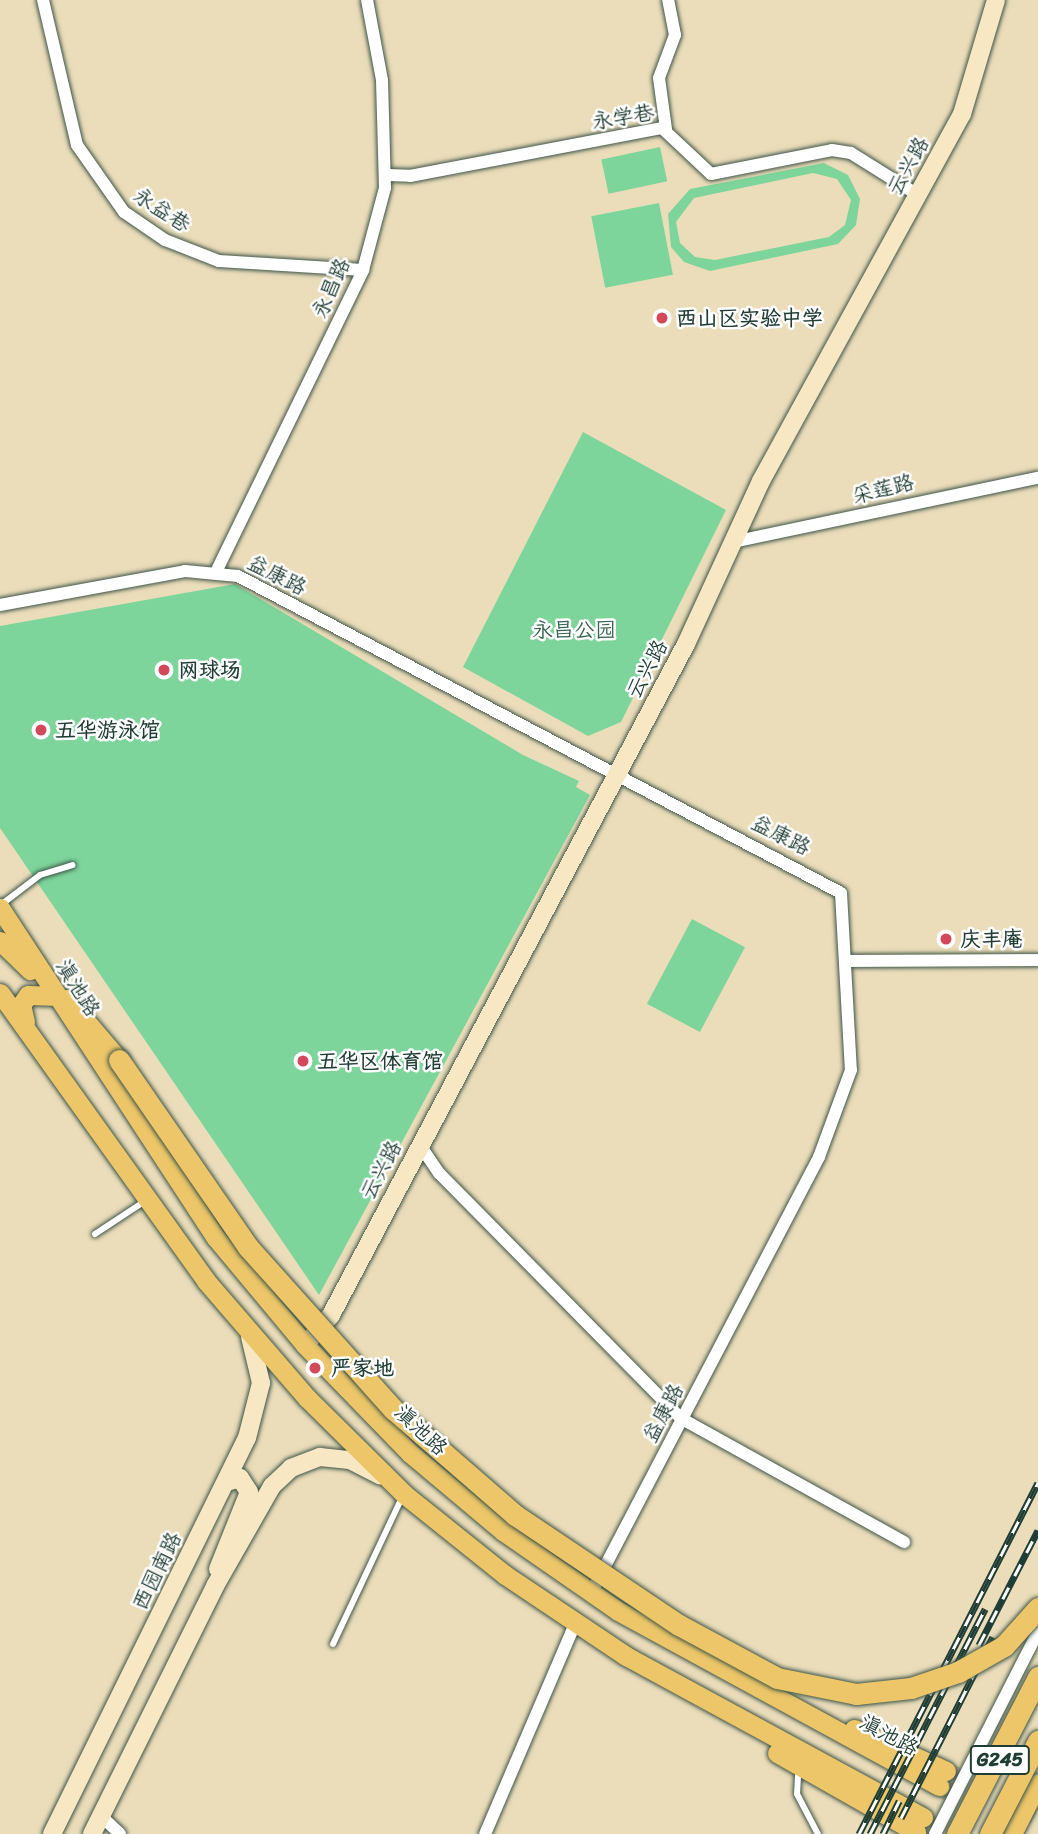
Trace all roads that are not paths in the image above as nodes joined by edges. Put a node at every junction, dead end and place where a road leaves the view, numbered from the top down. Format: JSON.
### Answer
{"nodes":[{"id":1,"x":43,"y":0,"type":"edge"},
{"id":2,"x":367,"y":0,"type":"edge"},
{"id":3,"x":668,"y":0,"type":"edge"},
{"id":4,"x":996,"y":0,"type":"edge"},
{"id":5,"x":666,"y":129,"type":"junction"},
{"id":6,"x":387,"y":175,"type":"junction"},
{"id":7,"x":918,"y":195,"type":"junction"},
{"id":8,"x":363,"y":270,"type":"junction"},
{"id":9,"x":1038,"y":478,"type":"edge"},
{"id":10,"x":738,"y":541,"type":"junction"},
{"id":11,"x":217,"y":570,"type":"junction"},
{"id":12,"x":0,"y":606,"type":"edge"},
{"id":13,"x":616,"y":774,"type":"junction"},
{"id":14,"x":72,"y":865,"type":"dead end"},
{"id":15,"x":0,"y":906,"type":"edge"},
{"id":16,"x":11,"y":945,"type":"edge"},
{"id":17,"x":1038,"y":960,"type":"edge"},
{"id":18,"x":847,"y":961,"type":"junction"},
{"id":19,"x":44,"y":977,"type":"junction"},
{"id":20,"x":0,"y":993,"type":"edge"},
{"id":21,"x":51,"y":996,"type":"junction"},
{"id":22,"x":0,"y":1004,"type":"edge"},
{"id":23,"x":25,"y":1022,"type":"junction"},
{"id":24,"x":45,"y":1051,"type":"junction"},
{"id":25,"x":119,"y":1059,"type":"junction"},
{"id":26,"x":119,"y":1097,"type":"junction"},
{"id":27,"x":420,"y":1145,"type":"junction"},
{"id":28,"x":145,"y":1201,"type":"junction"},
{"id":29,"x":95,"y":1234,"type":"dead end"},
{"id":30,"x":240,"y":1323,"type":"junction"},
{"id":31,"x":304,"y":1345,"type":"junction"},
{"id":32,"x":682,"y":1419,"type":"junction"},
{"id":33,"x":227,"y":1482,"type":"junction"},
{"id":34,"x":404,"y":1494,"type":"junction"},
{"id":35,"x":904,"y":1542,"type":"dead end"},
{"id":36,"x":215,"y":1586,"type":"junction"},
{"id":37,"x":591,"y":1593,"type":"junction"},
{"id":38,"x":1038,"y":1608,"type":"edge"},
{"id":39,"x":575,"y":1624,"type":"junction"},
{"id":40,"x":1038,"y":1632,"type":"edge"},
{"id":41,"x":334,"y":1644,"type":"dead end"},
{"id":42,"x":1038,"y":1677,"type":"edge"},
{"id":43,"x":1038,"y":1685,"type":"edge"},
{"id":44,"x":1038,"y":1731,"type":"edge"},
{"id":45,"x":1038,"y":1741,"type":"edge"},
{"id":46,"x":797,"y":1776,"type":"dead end"},
{"id":47,"x":942,"y":1778,"type":"tunnel mouth"},
{"id":48,"x":1038,"y":1783,"type":"edge"},
{"id":49,"x":101,"y":1816,"type":"junction"},
{"id":50,"x":1029,"y":1826,"type":"edge"},
{"id":51,"x":925,"y":1828,"type":"edge"},
{"id":52,"x":52,"y":1834,"type":"edge"},
{"id":53,"x":92,"y":1834,"type":"edge"},
{"id":54,"x":120,"y":1834,"type":"edge"},
{"id":55,"x":485,"y":1834,"type":"edge"},
{"id":56,"x":818,"y":1834,"type":"edge"},
{"id":57,"x":959,"y":1834,"type":"edge"},
{"id":58,"x":988,"y":1834,"type":"edge"}],
"edges":[{"from":1,"to":8,"type":"street","name":"永益巷"},
{"from":2,"to":6,"type":"street","name":"永昌路"},
{"from":3,"to":5,"type":"street"},
{"from":4,"to":7,"type":"street","name":"云兴路"},
{"from":5,"to":6,"type":"street","name":"永学巷"},
{"from":5,"to":7,"type":"street","name":"永学巷"},
{"from":6,"to":8,"type":"street","name":"永昌路"},
{"from":7,"to":10,"type":"street","name":"云兴路"},
{"from":8,"to":11,"type":"street","name":"永昌路"},
{"from":9,"to":10,"type":"street","name":"采莲路"},
{"from":10,"to":13,"type":"street","name":"云兴路"},
{"from":11,"to":12,"type":"street","name":"益康路"},
{"from":11,"to":13,"type":"street","name":"益康路"},
{"from":13,"to":18,"type":"street","name":"益康路"},
{"from":13,"to":27,"type":"street","name":"云兴路"},
{"from":14,"to":15,"type":"lane"},
{"from":15,"to":16,"type":"main road"},
{"from":16,"to":19,"type":"main road"},
{"from":16,"to":21,"type":"main road"},
{"from":16,"to":25,"type":"main road"},
{"from":17,"to":18,"type":"street"},
{"from":18,"to":32,"type":"street","name":"益康路"},
{"from":19,"to":25,"type":"main road"},
{"from":19,"to":26,"type":"main road","name":"滇池路"},
{"from":20,"to":23,"type":"main road"},
{"from":21,"to":23,"type":"main road","name":"滇池路"},
{"from":21,"to":26,"type":"main road"},
{"from":22,"to":24,"type":"main road"},
{"from":23,"to":24,"type":"main road"},
{"from":24,"to":28,"type":"main road"},
{"from":25,"to":38,"type":"highway","bridge":true},
{"from":26,"to":31,"type":"main road","name":"滇池路"},
{"from":27,"to":31,"type":"street","name":"云兴路"},
{"from":27,"to":32,"type":"street"},
{"from":28,"to":29,"type":"lane"},
{"from":28,"to":30,"type":"main road"},
{"from":30,"to":33,"type":"street","name":"西园南路"},
{"from":30,"to":34,"type":"main road"},
{"from":31,"to":37,"type":"main road","name":"滇池路"},
{"from":32,"to":35,"type":"street"},
{"from":32,"to":37,"type":"street","name":"益康路"},
{"from":33,"to":36,"type":"street"},
{"from":33,"to":52,"type":"street","name":"西园南路"},
{"from":34,"to":36,"type":"street"},
{"from":34,"to":39,"type":"main road"},
{"from":34,"to":41,"type":"lane"},
{"from":36,"to":49,"type":"street"},
{"from":37,"to":47,"type":"main road","name":"滇池路"},
{"from":39,"to":51,"type":"main road"},
{"from":39,"to":55,"type":"street"},
{"from":40,"to":51,"type":"street"},
{"from":42,"to":57,"type":"highway","bridge":true},
{"from":43,"to":57,"type":"main road","number":"G245"},
{"from":44,"to":58,"type":"main road","number":"G245"},
{"from":45,"to":58,"type":"highway","bridge":true},
{"from":46,"to":56,"type":"lane"},
{"from":48,"to":50,"type":"main road"},
{"from":49,"to":53,"type":"street"},
{"from":49,"to":54,"type":"street"}]}
